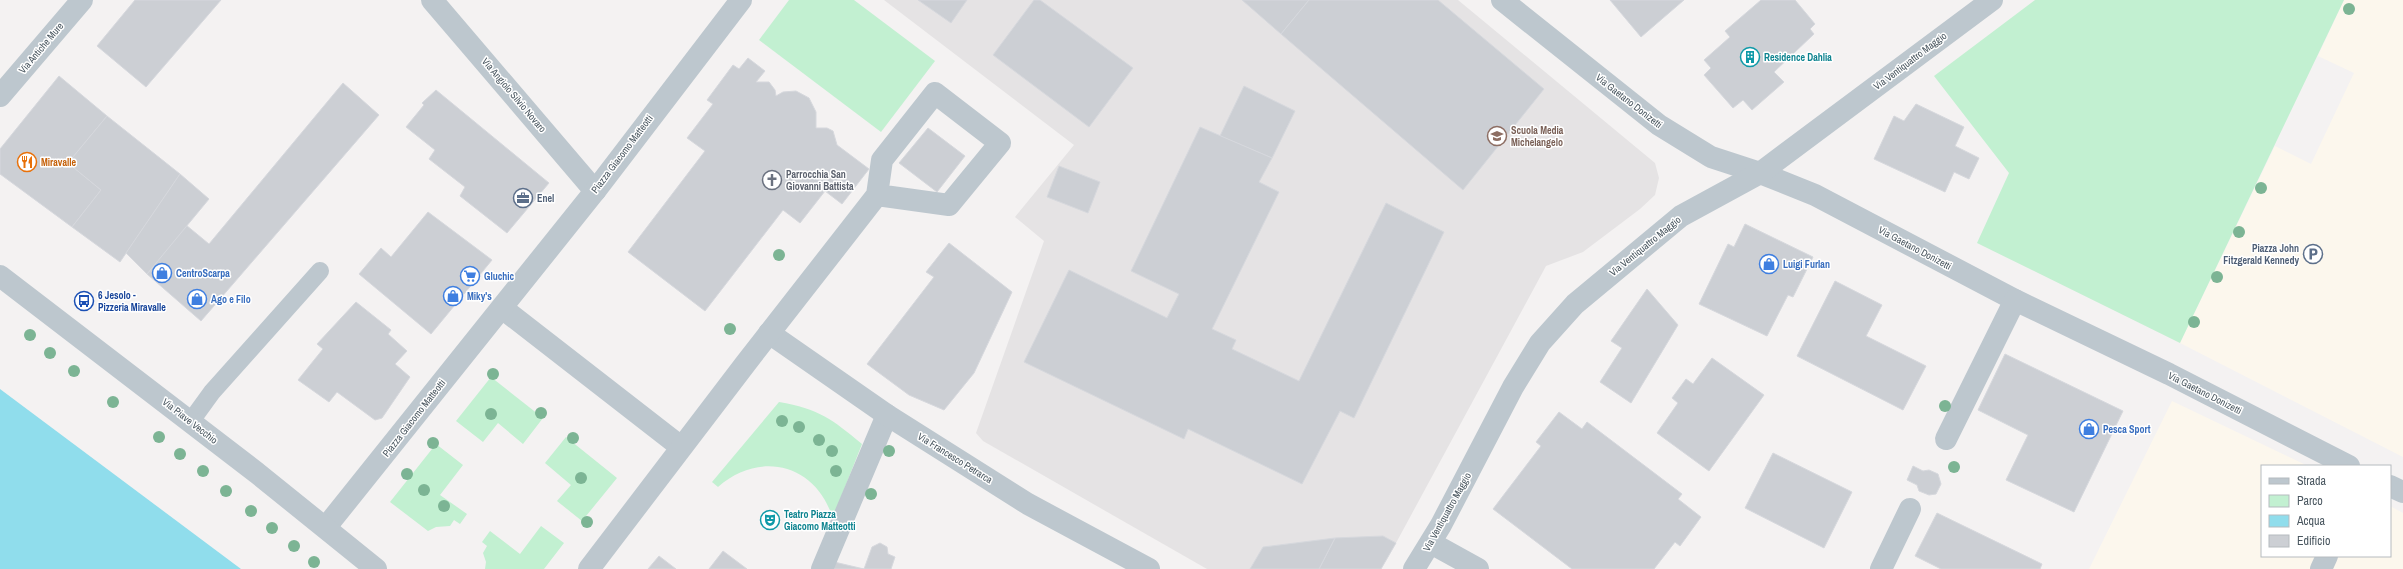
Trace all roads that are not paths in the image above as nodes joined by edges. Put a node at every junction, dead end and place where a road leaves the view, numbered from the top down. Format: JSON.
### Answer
{"nodes":[{"id":1,"x":82,"y":0,"type":"edge"},
{"id":2,"x":432,"y":0,"type":"edge"},
{"id":3,"x":741,"y":0,"type":"edge"},
{"id":4,"x":1502,"y":0,"type":"edge"},
{"id":5,"x":1992,"y":0,"type":"edge"},
{"id":6,"x":0,"y":96,"type":"edge"},
{"id":7,"x":1760,"y":173,"type":"junction"},
{"id":8,"x":595,"y":190,"type":"junction"},
{"id":9,"x":877,"y":195,"type":"junction"},
{"id":10,"x":320,"y":271,"type":"dead end"},
{"id":11,"x":0,"y":276,"type":"edge"},
{"id":12,"x":2015,"y":300,"type":"junction"},
{"id":13,"x":502,"y":308,"type":"junction"},
{"id":14,"x":769,"y":333,"type":"junction"},
{"id":15,"x":887,"y":415,"type":"junction"},
{"id":16,"x":191,"y":421,"type":"junction"},
{"id":17,"x":1946,"y":439,"type":"dead end"},
{"id":18,"x":681,"y":447,"type":"junction"},
{"id":19,"x":2347,"y":465,"type":"edge"},
{"id":20,"x":2391,"y":486,"type":"edge"},
{"id":21,"x":2403,"y":492,"type":"edge"},
{"id":22,"x":1910,"y":509,"type":"dead end"},
{"id":23,"x":326,"y":527,"type":"junction"},
{"id":24,"x":1431,"y":543,"type":"junction"},
{"id":25,"x":2326,"y":557,"type":"edge"},
{"id":26,"x":376,"y":569,"type":"edge"},
{"id":27,"x":590,"y":569,"type":"edge"},
{"id":28,"x":822,"y":569,"type":"edge"},
{"id":29,"x":1149,"y":569,"type":"edge"},
{"id":30,"x":1414,"y":569,"type":"edge"},
{"id":31,"x":1478,"y":569,"type":"edge"},
{"id":32,"x":1881,"y":569,"type":"edge"},
{"id":33,"x":2320,"y":569,"type":"edge"}],
"edges":[{"from":1,"to":6,"type":"street","name":"Via Antiche Mure"},
{"from":2,"to":8,"type":"street","name":"Via Angiolo Silvio Novaro"},
{"from":3,"to":8,"type":"street","name":"Piazza Giacomo Matteotti"},
{"from":4,"to":7,"type":"street","name":"Via Gaetano Donizetti"},
{"from":5,"to":7,"type":"street","name":"Via Ventiquattro Maggio"},
{"from":7,"to":12,"type":"street","name":"Via Gaetano Donizetti"},
{"from":7,"to":24,"type":"street","name":"Via Ventiquattro Maggio"},
{"from":8,"to":13,"type":"street","name":"Piazza Giacomo Matteotti"},
{"from":9,"to":9,"type":"street"},
{"from":9,"to":14,"type":"street"},
{"from":10,"to":16,"type":"lane"},
{"from":11,"to":16,"type":"street","name":"Via Piave Vecchio"},
{"from":12,"to":17,"type":"street"},
{"from":12,"to":19,"type":"street","name":"Via Gaetano Donizetti"},
{"from":13,"to":18,"type":"street"},
{"from":13,"to":23,"type":"street","name":"Piazza Giacomo Matteotti"},
{"from":14,"to":15,"type":"street","name":"Via Francesco Petrarca"},
{"from":14,"to":18,"type":"street"},
{"from":15,"to":28,"type":"street"},
{"from":15,"to":29,"type":"street","name":"Via Francesco Petrarca"},
{"from":16,"to":23,"type":"street","name":"Via Piave Vecchio"},
{"from":18,"to":27,"type":"street"},
{"from":20,"to":21,"type":"street"},
{"from":22,"to":32,"type":"street"},
{"from":23,"to":26,"type":"street","name":"Via Piave Vecchio"},
{"from":24,"to":30,"type":"street","name":"Via Ventiquattro Maggio"},
{"from":24,"to":31,"type":"street"},
{"from":25,"to":33,"type":"street"}]}
